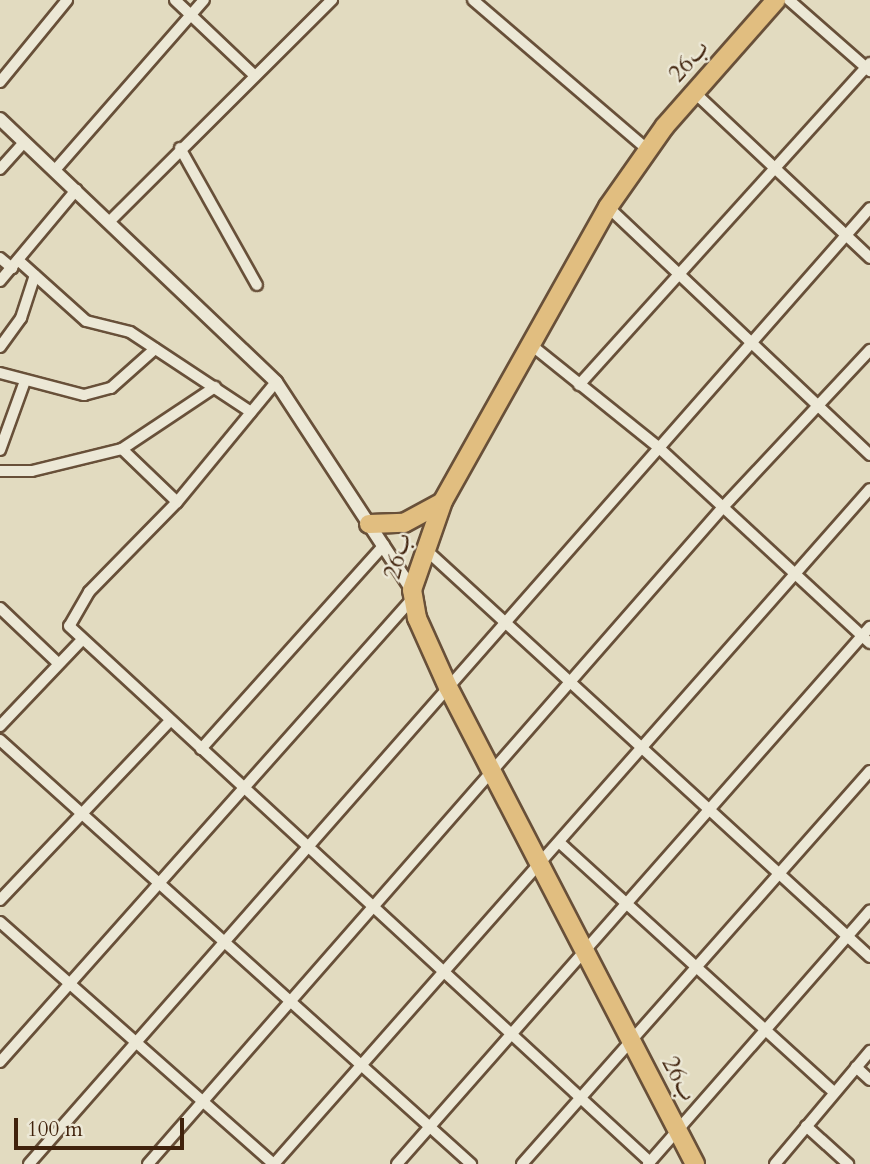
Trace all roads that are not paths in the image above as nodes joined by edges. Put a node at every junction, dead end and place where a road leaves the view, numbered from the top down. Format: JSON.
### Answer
{"nodes":[{"id":1,"x":67,"y":0,"type":"edge"},
{"id":2,"x":175,"y":0,"type":"edge"},
{"id":3,"x":204,"y":0,"type":"edge"},
{"id":4,"x":332,"y":0,"type":"edge"},
{"id":5,"x":776,"y":0,"type":"edge"},
{"id":6,"x":789,"y":0,"type":"edge"},
{"id":7,"x":479,"y":2,"type":"edge"},
{"id":8,"x":191,"y":14,"type":"junction"},
{"id":9,"x":869,"y":67,"type":"edge"},
{"id":10,"x":253,"y":74,"type":"junction"},
{"id":11,"x":0,"y":82,"type":"edge"},
{"id":12,"x":694,"y":92,"type":"junction"},
{"id":13,"x":0,"y":118,"type":"edge"},
{"id":14,"x":24,"y":142,"type":"junction"},
{"id":15,"x":180,"y":148,"type":"junction"},
{"id":16,"x":647,"y":149,"type":"junction"},
{"id":17,"x":0,"y":169,"type":"edge"},
{"id":18,"x":774,"y":169,"type":"junction"},
{"id":19,"x":55,"y":170,"type":"junction"},
{"id":20,"x":76,"y":190,"type":"junction"},
{"id":21,"x":608,"y":207,"type":"junction"},
{"id":22,"x":870,"y":208,"type":"edge"},
{"id":23,"x":109,"y":222,"type":"junction"},
{"id":24,"x":846,"y":236,"type":"junction"},
{"id":25,"x":0,"y":258,"type":"edge"},
{"id":26,"x":870,"y":258,"type":"edge"},
{"id":27,"x":15,"y":264,"type":"junction"},
{"id":28,"x":678,"y":274,"type":"junction"},
{"id":29,"x":35,"y":275,"type":"junction"},
{"id":30,"x":0,"y":281,"type":"edge"},
{"id":31,"x":257,"y":285,"type":"dead end"},
{"id":32,"x":750,"y":342,"type":"junction"},
{"id":33,"x":530,"y":344,"type":"junction"},
{"id":34,"x":0,"y":347,"type":"edge"},
{"id":35,"x":155,"y":349,"type":"junction"},
{"id":36,"x":870,"y":349,"type":"edge"},
{"id":37,"x":0,"y":373,"type":"edge"},
{"id":38,"x":25,"y":381,"type":"junction"},
{"id":39,"x":276,"y":382,"type":"junction"},
{"id":40,"x":579,"y":385,"type":"junction"},
{"id":41,"x":215,"y":387,"type":"junction"},
{"id":42,"x":818,"y":406,"type":"junction"},
{"id":43,"x":251,"y":412,"type":"junction"},
{"id":44,"x":657,"y":446,"type":"junction"},
{"id":45,"x":122,"y":449,"type":"junction"},
{"id":46,"x":0,"y":450,"type":"edge"},
{"id":47,"x":870,"y":455,"type":"edge"},
{"id":48,"x":0,"y":471,"type":"edge"},
{"id":49,"x":870,"y":489,"type":"edge"},
{"id":50,"x":443,"y":501,"type":"junction"},
{"id":51,"x":177,"y":502,"type":"junction"},
{"id":52,"x":724,"y":506,"type":"junction"},
{"id":53,"x":369,"y":524,"type":"junction"},
{"id":54,"x":384,"y":545,"type":"junction"},
{"id":55,"x":422,"y":546,"type":"junction"},
{"id":56,"x":796,"y":573,"type":"junction"},
{"id":57,"x":412,"y":594,"type":"junction"},
{"id":58,"x":0,"y":608,"type":"edge"},
{"id":59,"x":502,"y":623,"type":"junction"},
{"id":60,"x":867,"y":635,"type":"edge"},
{"id":61,"x":81,"y":641,"type":"junction"},
{"id":62,"x":58,"y":663,"type":"junction"},
{"id":63,"x":571,"y":683,"type":"junction"},
{"id":64,"x":448,"y":687,"type":"junction"},
{"id":65,"x":169,"y":722,"type":"junction"},
{"id":66,"x":0,"y":726,"type":"edge"},
{"id":67,"x":0,"y":740,"type":"edge"},
{"id":68,"x":645,"y":746,"type":"junction"},
{"id":69,"x":201,"y":749,"type":"junction"},
{"id":70,"x":870,"y":771,"type":"edge"},
{"id":71,"x":491,"y":774,"type":"junction"},
{"id":72,"x":242,"y":787,"type":"junction"},
{"id":73,"x":710,"y":808,"type":"junction"},
{"id":74,"x":84,"y":814,"type":"junction"},
{"id":75,"x":560,"y":843,"type":"junction"},
{"id":76,"x":305,"y":845,"type":"junction"},
{"id":77,"x":538,"y":865,"type":"junction"},
{"id":78,"x":779,"y":872,"type":"junction"},
{"id":79,"x":158,"y":878,"type":"junction"},
{"id":80,"x":0,"y":900,"type":"edge"},
{"id":81,"x":628,"y":903,"type":"junction"},
{"id":82,"x":376,"y":906,"type":"junction"},
{"id":83,"x":870,"y":910,"type":"edge"},
{"id":84,"x":0,"y":922,"type":"edge"},
{"id":85,"x":848,"y":936,"type":"junction"},
{"id":86,"x":224,"y":938,"type":"junction"},
{"id":87,"x":586,"y":954,"type":"junction"},
{"id":88,"x":870,"y":957,"type":"edge"},
{"id":89,"x":695,"y":965,"type":"junction"},
{"id":90,"x":447,"y":970,"type":"junction"},
{"id":91,"x":68,"y":980,"type":"junction"},
{"id":92,"x":290,"y":1001,"type":"junction"},
{"id":93,"x":767,"y":1032,"type":"junction"},
{"id":94,"x":516,"y":1035,"type":"junction"},
{"id":95,"x":138,"y":1038,"type":"junction"},
{"id":96,"x":631,"y":1041,"type":"junction"},
{"id":97,"x":870,"y":1051,"type":"edge"},
{"id":98,"x":0,"y":1062,"type":"edge"},
{"id":99,"x":362,"y":1064,"type":"junction"},
{"id":100,"x":856,"y":1067,"type":"junction"},
{"id":101,"x":870,"y":1080,"type":"edge"},
{"id":102,"x":834,"y":1092,"type":"junction"},
{"id":103,"x":583,"y":1096,"type":"junction"},
{"id":104,"x":205,"y":1100,"type":"junction"},
{"id":105,"x":806,"y":1126,"type":"junction"},
{"id":106,"x":430,"y":1127,"type":"junction"},
{"id":107,"x":678,"y":1129,"type":"junction"},
{"id":108,"x":649,"y":1163,"type":"edge"},
{"id":109,"x":29,"y":1164,"type":"edge"},
{"id":110,"x":148,"y":1164,"type":"edge"},
{"id":111,"x":274,"y":1164,"type":"edge"},
{"id":112,"x":397,"y":1164,"type":"edge"},
{"id":113,"x":471,"y":1164,"type":"edge"},
{"id":114,"x":522,"y":1164,"type":"edge"},
{"id":115,"x":695,"y":1164,"type":"edge"},
{"id":116,"x":775,"y":1164,"type":"edge"},
{"id":117,"x":848,"y":1164,"type":"edge"}],
"edges":[{"from":1,"to":11,"type":"street"},
{"from":2,"to":8,"type":"street"},
{"from":3,"to":8,"type":"street"},
{"from":4,"to":10,"type":"street"},
{"from":5,"to":12,"type":"highway","name":"26ب"},
{"from":6,"to":9,"type":"street"},
{"from":7,"to":16,"type":"street"},
{"from":8,"to":10,"type":"street"},
{"from":8,"to":19,"type":"street"},
{"from":9,"to":18,"type":"street"},
{"from":10,"to":15,"type":"street"},
{"from":12,"to":16,"type":"highway","name":"26ب"},
{"from":12,"to":18,"type":"street"},
{"from":13,"to":14,"type":"street"},
{"from":14,"to":17,"type":"street"},
{"from":14,"to":19,"type":"street"},
{"from":15,"to":23,"type":"street"},
{"from":15,"to":31,"type":"street"},
{"from":16,"to":21,"type":"highway","name":"26ب"},
{"from":18,"to":24,"type":"street"},
{"from":18,"to":28,"type":"street"},
{"from":19,"to":20,"type":"street"},
{"from":20,"to":23,"type":"street"},
{"from":20,"to":27,"type":"street"},
{"from":21,"to":28,"type":"street"},
{"from":21,"to":33,"type":"highway","name":"26ب"},
{"from":22,"to":24,"type":"street"},
{"from":23,"to":39,"type":"street"},
{"from":24,"to":26,"type":"street"},
{"from":24,"to":32,"type":"street"},
{"from":25,"to":27,"type":"street"},
{"from":27,"to":29,"type":"street"},
{"from":27,"to":30,"type":"street"},
{"from":28,"to":32,"type":"street"},
{"from":28,"to":40,"type":"street"},
{"from":29,"to":34,"type":"street"},
{"from":29,"to":35,"type":"street"},
{"from":32,"to":42,"type":"street"},
{"from":32,"to":44,"type":"street"},
{"from":33,"to":40,"type":"street"},
{"from":33,"to":50,"type":"highway","name":"26ب"},
{"from":35,"to":38,"type":"street"},
{"from":35,"to":41,"type":"street"},
{"from":36,"to":42,"type":"street"},
{"from":37,"to":38,"type":"street"},
{"from":38,"to":46,"type":"street"},
{"from":39,"to":43,"type":"street"},
{"from":39,"to":53,"type":"street"},
{"from":40,"to":44,"type":"street"},
{"from":41,"to":43,"type":"street"},
{"from":41,"to":45,"type":"street"},
{"from":42,"to":47,"type":"street"},
{"from":42,"to":52,"type":"street"},
{"from":43,"to":51,"type":"street"},
{"from":44,"to":52,"type":"street"},
{"from":44,"to":59,"type":"street"},
{"from":45,"to":48,"type":"street"},
{"from":45,"to":51,"type":"street"},
{"from":49,"to":56,"type":"street"},
{"from":50,"to":53,"type":"highway"},
{"from":50,"to":55,"type":"highway","name":"26ب"},
{"from":51,"to":61,"type":"street"},
{"from":52,"to":56,"type":"street"},
{"from":52,"to":63,"type":"street"},
{"from":53,"to":54,"type":"street"},
{"from":54,"to":57,"type":"street"},
{"from":54,"to":69,"type":"street"},
{"from":55,"to":57,"type":"highway","name":"26ب"},
{"from":55,"to":59,"type":"street"},
{"from":56,"to":60,"type":"street"},
{"from":56,"to":68,"type":"street"},
{"from":57,"to":64,"type":"highway","name":"26ب"},
{"from":57,"to":72,"type":"street"},
{"from":58,"to":62,"type":"street"},
{"from":59,"to":63,"type":"street"},
{"from":59,"to":64,"type":"street"},
{"from":60,"to":73,"type":"street"},
{"from":61,"to":62,"type":"street"},
{"from":61,"to":65,"type":"street"},
{"from":62,"to":66,"type":"street"},
{"from":63,"to":68,"type":"street"},
{"from":63,"to":71,"type":"street"},
{"from":64,"to":71,"type":"highway","name":"26ب"},
{"from":64,"to":76,"type":"street"},
{"from":65,"to":69,"type":"street"},
{"from":65,"to":74,"type":"street"},
{"from":67,"to":74,"type":"street"},
{"from":68,"to":73,"type":"street"},
{"from":68,"to":75,"type":"street"},
{"from":69,"to":72,"type":"street"},
{"from":70,"to":78,"type":"street"},
{"from":71,"to":77,"type":"highway","name":"26ب"},
{"from":71,"to":82,"type":"street"},
{"from":72,"to":76,"type":"street"},
{"from":72,"to":79,"type":"street"},
{"from":73,"to":78,"type":"street"},
{"from":73,"to":81,"type":"street"},
{"from":74,"to":79,"type":"street"},
{"from":74,"to":80,"type":"street"},
{"from":75,"to":77,"type":"street"},
{"from":75,"to":81,"type":"street"},
{"from":76,"to":82,"type":"street"},
{"from":76,"to":86,"type":"street"},
{"from":77,"to":87,"type":"highway","name":"26ب"},
{"from":77,"to":90,"type":"street"},
{"from":78,"to":85,"type":"street"},
{"from":78,"to":89,"type":"street"},
{"from":79,"to":86,"type":"street"},
{"from":79,"to":91,"type":"street"},
{"from":81,"to":87,"type":"street"},
{"from":81,"to":89,"type":"street"},
{"from":82,"to":90,"type":"street"},
{"from":82,"to":92,"type":"street"},
{"from":83,"to":85,"type":"street"},
{"from":84,"to":91,"type":"street"},
{"from":85,"to":88,"type":"street"},
{"from":85,"to":93,"type":"street"},
{"from":86,"to":92,"type":"street"},
{"from":86,"to":95,"type":"street"},
{"from":87,"to":94,"type":"street"},
{"from":87,"to":96,"type":"highway","name":"26ب"},
{"from":89,"to":93,"type":"street"},
{"from":89,"to":96,"type":"street"},
{"from":90,"to":94,"type":"street"},
{"from":90,"to":99,"type":"street"},
{"from":91,"to":95,"type":"street"},
{"from":91,"to":98,"type":"street"},
{"from":92,"to":99,"type":"street"},
{"from":92,"to":104,"type":"street"},
{"from":93,"to":102,"type":"street"},
{"from":93,"to":107,"type":"street"},
{"from":94,"to":103,"type":"street"},
{"from":94,"to":106,"type":"street"},
{"from":95,"to":104,"type":"street"},
{"from":95,"to":109,"type":"street"},
{"from":96,"to":103,"type":"street"},
{"from":96,"to":107,"type":"highway","name":"26ب"},
{"from":97,"to":100,"type":"street"},
{"from":99,"to":106,"type":"street"},
{"from":99,"to":111,"type":"street"},
{"from":100,"to":101,"type":"street"},
{"from":100,"to":102,"type":"street"},
{"from":102,"to":105,"type":"street"},
{"from":103,"to":108,"type":"street"},
{"from":103,"to":114,"type":"street"},
{"from":104,"to":110,"type":"street"},
{"from":104,"to":111,"type":"street"},
{"from":105,"to":116,"type":"street"},
{"from":105,"to":117,"type":"street"},
{"from":106,"to":112,"type":"street"},
{"from":106,"to":113,"type":"street"},
{"from":107,"to":108,"type":"street"},
{"from":107,"to":115,"type":"highway","name":"26ب"}]}
